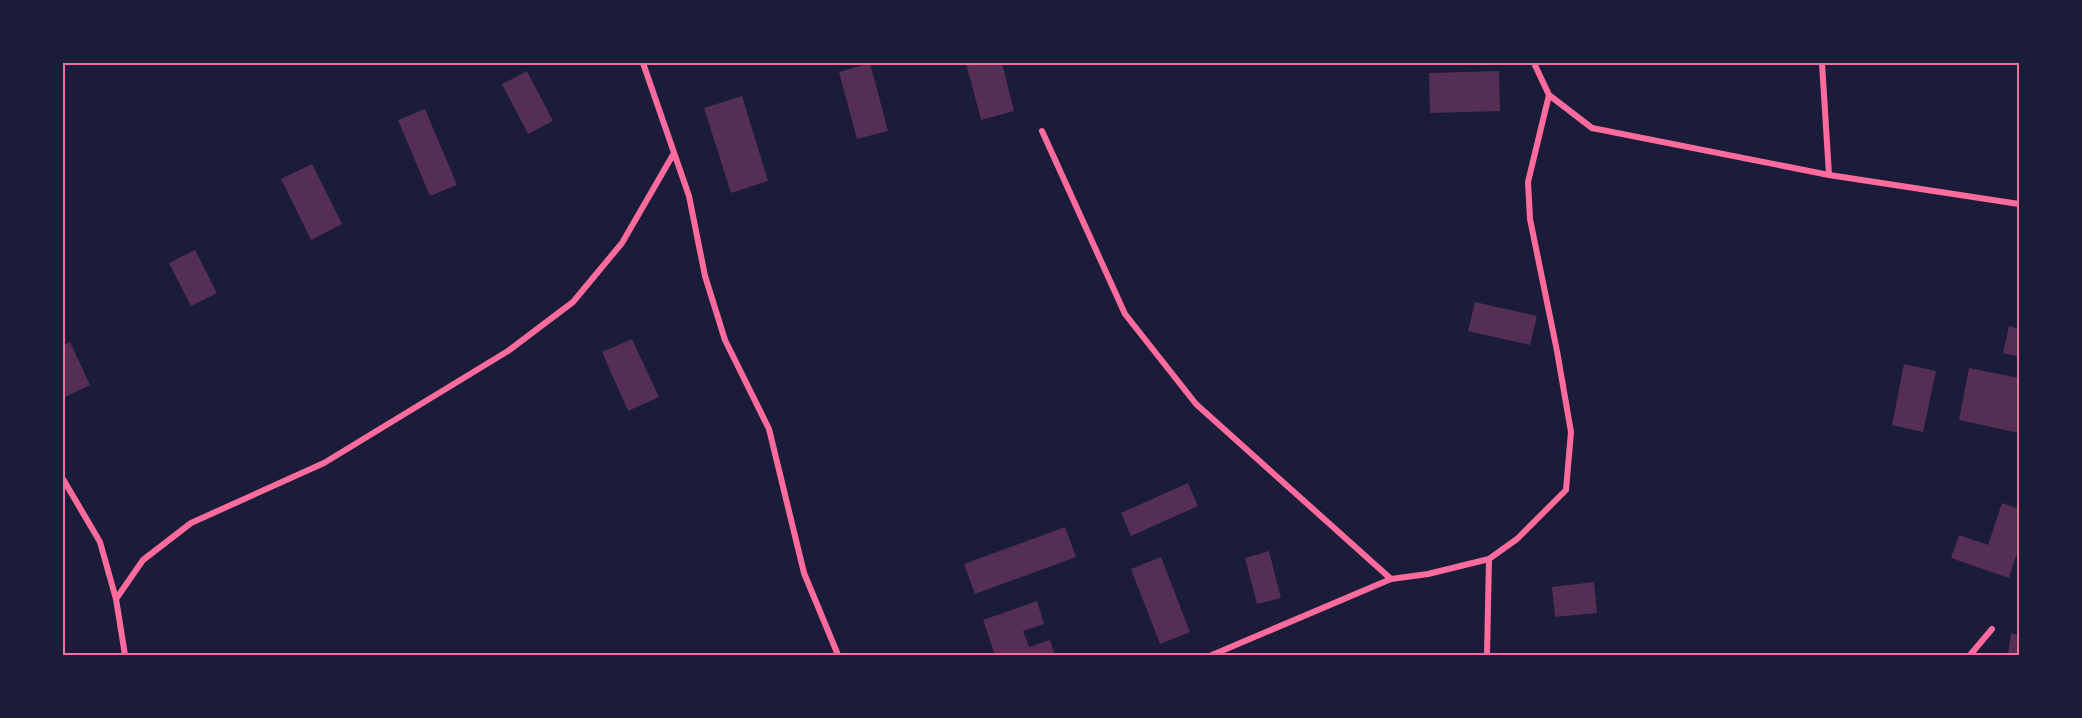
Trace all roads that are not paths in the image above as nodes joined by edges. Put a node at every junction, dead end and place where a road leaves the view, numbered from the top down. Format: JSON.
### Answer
{"nodes":[{"id":1,"x":643,"y":63,"type":"edge"},
{"id":2,"x":1534,"y":63,"type":"edge"},
{"id":3,"x":1822,"y":63,"type":"edge"},
{"id":4,"x":1549,"y":95,"type":"junction"},
{"id":5,"x":1042,"y":131,"type":"dead end"},
{"id":6,"x":674,"y":153,"type":"junction"},
{"id":7,"x":1829,"y":175,"type":"junction"},
{"id":8,"x":2019,"y":204,"type":"edge"},
{"id":9,"x":63,"y":479,"type":"edge"},
{"id":10,"x":1488,"y":559,"type":"junction"},
{"id":11,"x":1391,"y":579,"type":"junction"},
{"id":12,"x":116,"y":598,"type":"junction"},
{"id":13,"x":1992,"y":629,"type":"dead end"},
{"id":14,"x":125,"y":655,"type":"edge"},
{"id":15,"x":838,"y":655,"type":"edge"},
{"id":16,"x":1212,"y":655,"type":"edge"},
{"id":17,"x":1487,"y":655,"type":"edge"},
{"id":18,"x":1970,"y":655,"type":"edge"}],
"edges":[{"from":1,"to":6,"type":"street"},
{"from":2,"to":4,"type":"street"},
{"from":3,"to":7,"type":"street"},
{"from":4,"to":7,"type":"street"},
{"from":4,"to":10,"type":"street"},
{"from":5,"to":11,"type":"street"},
{"from":6,"to":12,"type":"street"},
{"from":6,"to":15,"type":"street"},
{"from":7,"to":8,"type":"street"},
{"from":9,"to":12,"type":"street"},
{"from":10,"to":11,"type":"street"},
{"from":10,"to":17,"type":"street"},
{"from":11,"to":16,"type":"street"},
{"from":12,"to":14,"type":"street"},
{"from":13,"to":18,"type":"street"}]}
